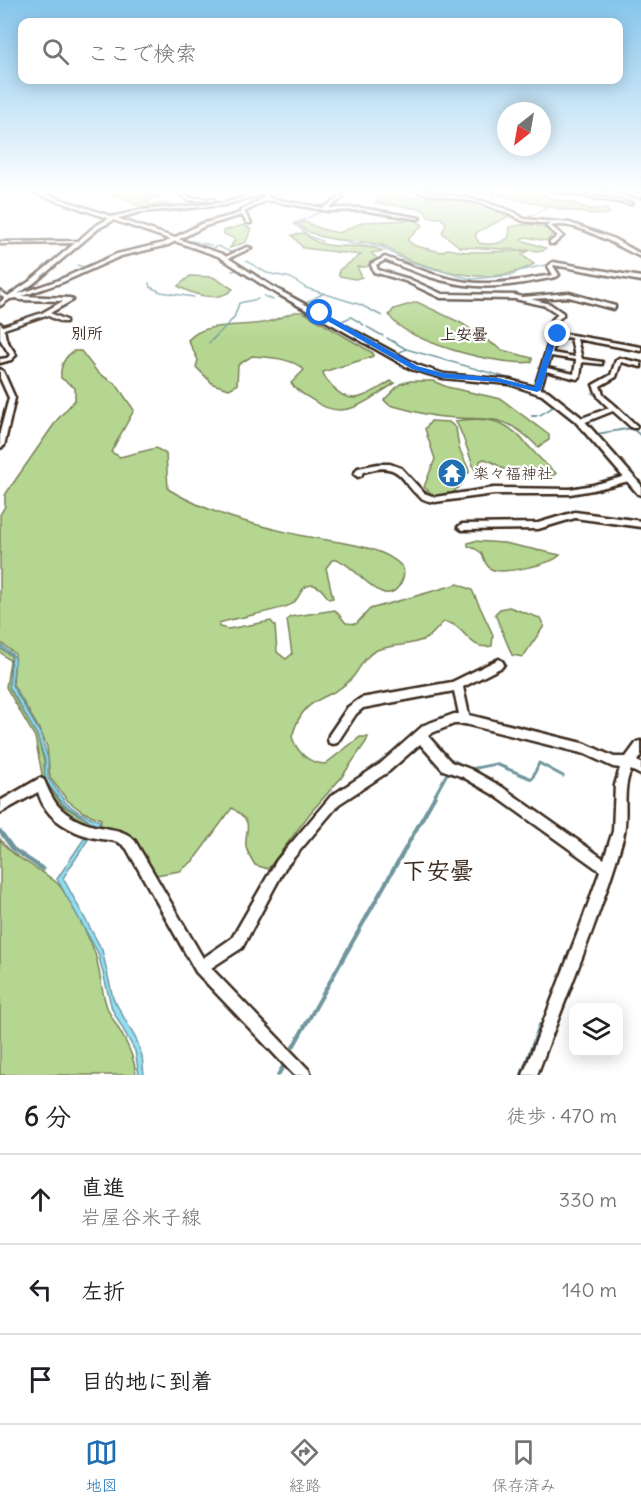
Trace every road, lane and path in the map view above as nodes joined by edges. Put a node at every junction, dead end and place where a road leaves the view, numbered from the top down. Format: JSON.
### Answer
{"nodes":[{"id":1,"x":83,"y":240,"type":"edge"},
{"id":2,"x":555,"y":240,"type":"edge"},
{"id":3,"x":611,"y":240,"type":"edge"},
{"id":4,"x":172,"y":241,"type":"joint"},
{"id":5,"x":80,"y":242,"type":"junction"},
{"id":6,"x":0,"y":243,"type":"edge"},
{"id":7,"x":552,"y":243,"type":"dead end"},
{"id":8,"x":249,"y":248,"type":"dead end"},
{"id":9,"x":641,"y":256,"type":"edge"},
{"id":10,"x":225,"y":258,"type":"junction"},
{"id":11,"x":641,"y":279,"type":"edge"},
{"id":12,"x":0,"y":293,"type":"edge"},
{"id":13,"x":8,"y":298,"type":"junction"},
{"id":14,"x":17,"y":298,"type":"junction"},
{"id":15,"x":520,"y":298,"type":"junction"},
{"id":16,"x":0,"y":302,"type":"edge"},
{"id":17,"x":613,"y":307,"type":"dead end"},
{"id":18,"x":45,"y":313,"type":"junction"},
{"id":19,"x":64,"y":321,"type":"dead end"},
{"id":20,"x":0,"y":326,"type":"edge"},
{"id":21,"x":558,"y":334,"type":"junction"},
{"id":22,"x":574,"y":338,"type":"junction"},
{"id":23,"x":641,"y":350,"type":"edge"},
{"id":24,"x":548,"y":354,"type":"junction"},
{"id":25,"x":579,"y":360,"type":"junction"},
{"id":26,"x":0,"y":361,"type":"edge"},
{"id":27,"x":600,"y":363,"type":"dead end"},
{"id":28,"x":641,"y":365,"type":"edge"},
{"id":29,"x":544,"y":369,"type":"junction"},
{"id":30,"x":0,"y":371,"type":"edge"},
{"id":31,"x":537,"y":390,"type":"junction"},
{"id":32,"x":615,"y":408,"type":"junction"},
{"id":33,"x":581,"y":421,"type":"junction"},
{"id":34,"x":634,"y":426,"type":"dead end"},
{"id":35,"x":0,"y":446,"type":"edge"},
{"id":36,"x":358,"y":474,"type":"dead end"},
{"id":37,"x":630,"y":478,"type":"junction"},
{"id":38,"x":641,"y":491,"type":"edge"},
{"id":39,"x":641,"y":524,"type":"edge"},
{"id":40,"x":462,"y":527,"type":"dead end"},
{"id":41,"x":499,"y":664,"type":"dead end"},
{"id":42,"x":458,"y":686,"type":"junction"},
{"id":43,"x":465,"y":719,"type":"junction"},
{"id":44,"x":421,"y":737,"type":"junction"},
{"id":45,"x":333,"y":740,"type":"dead end"},
{"id":46,"x":641,"y":746,"type":"edge"},
{"id":47,"x":628,"y":763,"type":"junction"},
{"id":48,"x":641,"y":768,"type":"edge"},
{"id":49,"x":0,"y":807,"type":"edge"},
{"id":50,"x":92,"y":832,"type":"joint"},
{"id":51,"x":607,"y":868,"type":"junction"},
{"id":52,"x":201,"y":967,"type":"junction"},
{"id":53,"x":304,"y":1075,"type":"edge"},
{"id":54,"x":530,"y":1075,"type":"edge"}],
"edges":[{"from":1,"to":5,"type":"street"},
{"from":2,"to":7,"type":"street"},
{"from":3,"to":9,"type":"street"},
{"from":4,"to":10,"type":"main road"},
{"from":4,"to":14,"type":"street"},
{"from":5,"to":6,"type":"street"},
{"from":5,"to":13,"type":"street"},
{"from":8,"to":10,"type":"street"},
{"from":10,"to":31,"type":"main road"},
{"from":11,"to":15,"type":"street"},
{"from":12,"to":13,"type":"street"},
{"from":13,"to":14,"type":"street"},
{"from":13,"to":16,"type":"street"},
{"from":14,"to":18,"type":"street"},
{"from":15,"to":17,"type":"street"},
{"from":15,"to":21,"type":"street"},
{"from":18,"to":19,"type":"street"},
{"from":18,"to":20,"type":"street"},
{"from":20,"to":26,"type":"street"},
{"from":21,"to":22,"type":"street"},
{"from":21,"to":24,"type":"street"},
{"from":22,"to":23,"type":"street"},
{"from":22,"to":25,"type":"street"},
{"from":24,"to":25,"type":"street"},
{"from":24,"to":29,"type":"street"},
{"from":25,"to":27,"type":"street"},
{"from":25,"to":29,"type":"street"},
{"from":28,"to":32,"type":"street"},
{"from":29,"to":31,"type":"street"},
{"from":30,"to":35,"type":"street"},
{"from":31,"to":33,"type":"main road"},
{"from":32,"to":33,"type":"street"},
{"from":32,"to":34,"type":"street"},
{"from":33,"to":37,"type":"main road"},
{"from":36,"to":37,"type":"street"},
{"from":37,"to":38,"type":"main road"},
{"from":39,"to":40,"type":"street"},
{"from":41,"to":42,"type":"street"},
{"from":42,"to":43,"type":"street"},
{"from":42,"to":45,"type":"street"},
{"from":43,"to":44,"type":"street"},
{"from":43,"to":47,"type":"street"},
{"from":44,"to":51,"type":"street"},
{"from":44,"to":52,"type":"street"},
{"from":46,"to":47,"type":"street"},
{"from":47,"to":48,"type":"street"},
{"from":47,"to":51,"type":"street"},
{"from":49,"to":50,"type":"street"},
{"from":50,"to":52,"type":"street"},
{"from":51,"to":54,"type":"street"},
{"from":52,"to":53,"type":"street"}]}
